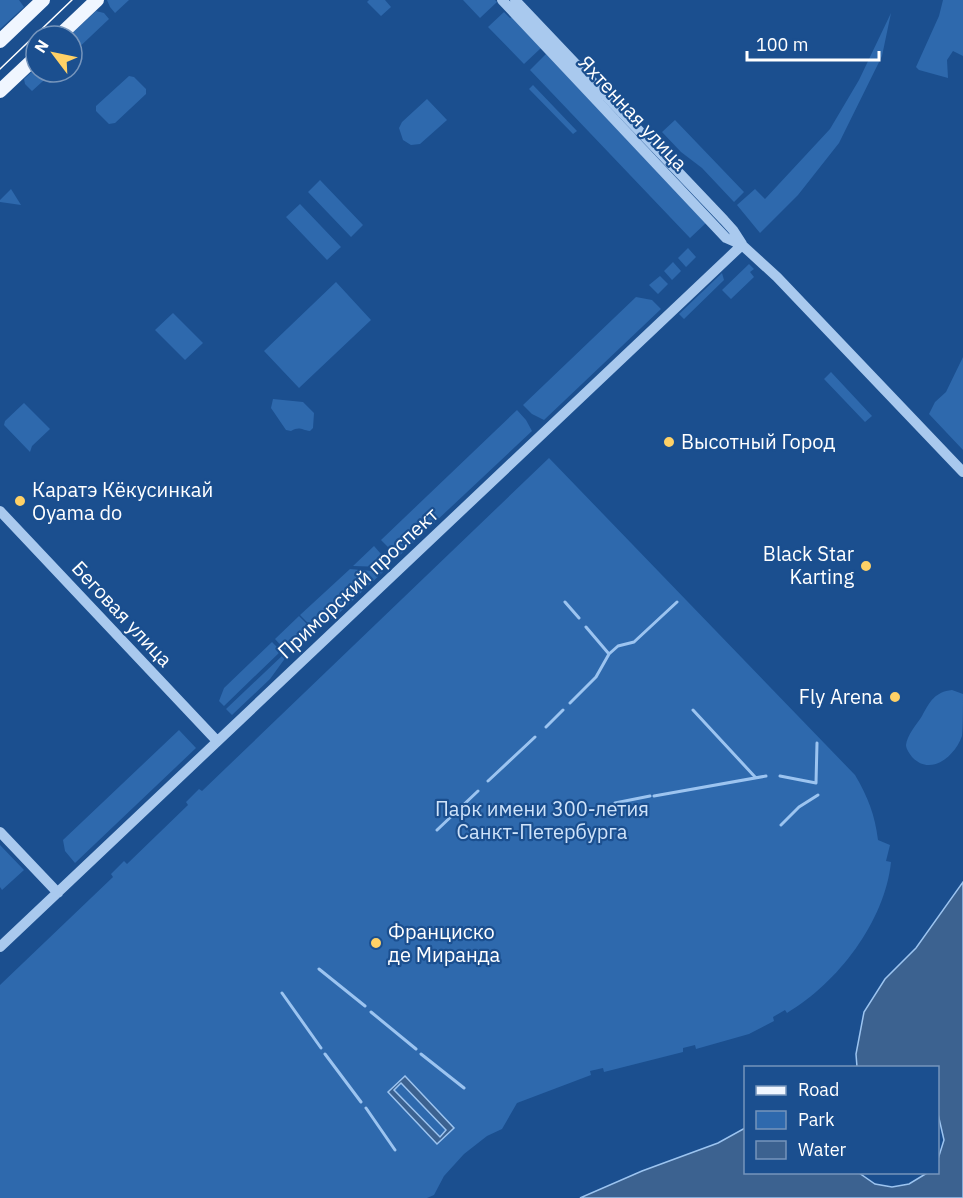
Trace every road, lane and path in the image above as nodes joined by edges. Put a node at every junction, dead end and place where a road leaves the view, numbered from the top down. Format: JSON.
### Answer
{"nodes":[{"id":1,"x":44,"y":0,"type":"edge"},
{"id":2,"x":97,"y":0,"type":"edge"},
{"id":3,"x":502,"y":0,"type":"edge"},
{"id":4,"x":515,"y":0,"type":"edge"},
{"id":5,"x":71,"y":24,"type":"edge"},
{"id":6,"x":0,"y":41,"type":"edge"},
{"id":7,"x":24,"y":68,"type":"edge"},
{"id":8,"x":0,"y":91,"type":"edge"},
{"id":9,"x":742,"y":245,"type":"junction"},
{"id":10,"x":963,"y":472,"type":"edge"},
{"id":11,"x":0,"y":511,"type":"edge"},
{"id":12,"x":217,"y":741,"type":"junction"},
{"id":13,"x":0,"y":832,"type":"edge"},
{"id":14,"x":58,"y":892,"type":"junction"},
{"id":15,"x":0,"y":947,"type":"edge"}],
"edges":[{"from":1,"to":6,"type":"main road"},
{"from":2,"to":5,"type":"main road"},
{"from":3,"to":9,"type":"street","name":"Яхтенная улица"},
{"from":4,"to":9,"type":"street","name":"Яхтенная улица"},
{"from":7,"to":8,"type":"main road"},
{"from":9,"to":10,"type":"street","name":"Яхтенная улица"},
{"from":9,"to":12,"type":"street","name":"Приморский проспект"},
{"from":11,"to":12,"type":"street","name":"Беговая улица"},
{"from":12,"to":14,"type":"street","name":"Приморский проспект"},
{"from":13,"to":14,"type":"street"},
{"from":14,"to":15,"type":"street","name":"Приморский проспект"}]}
